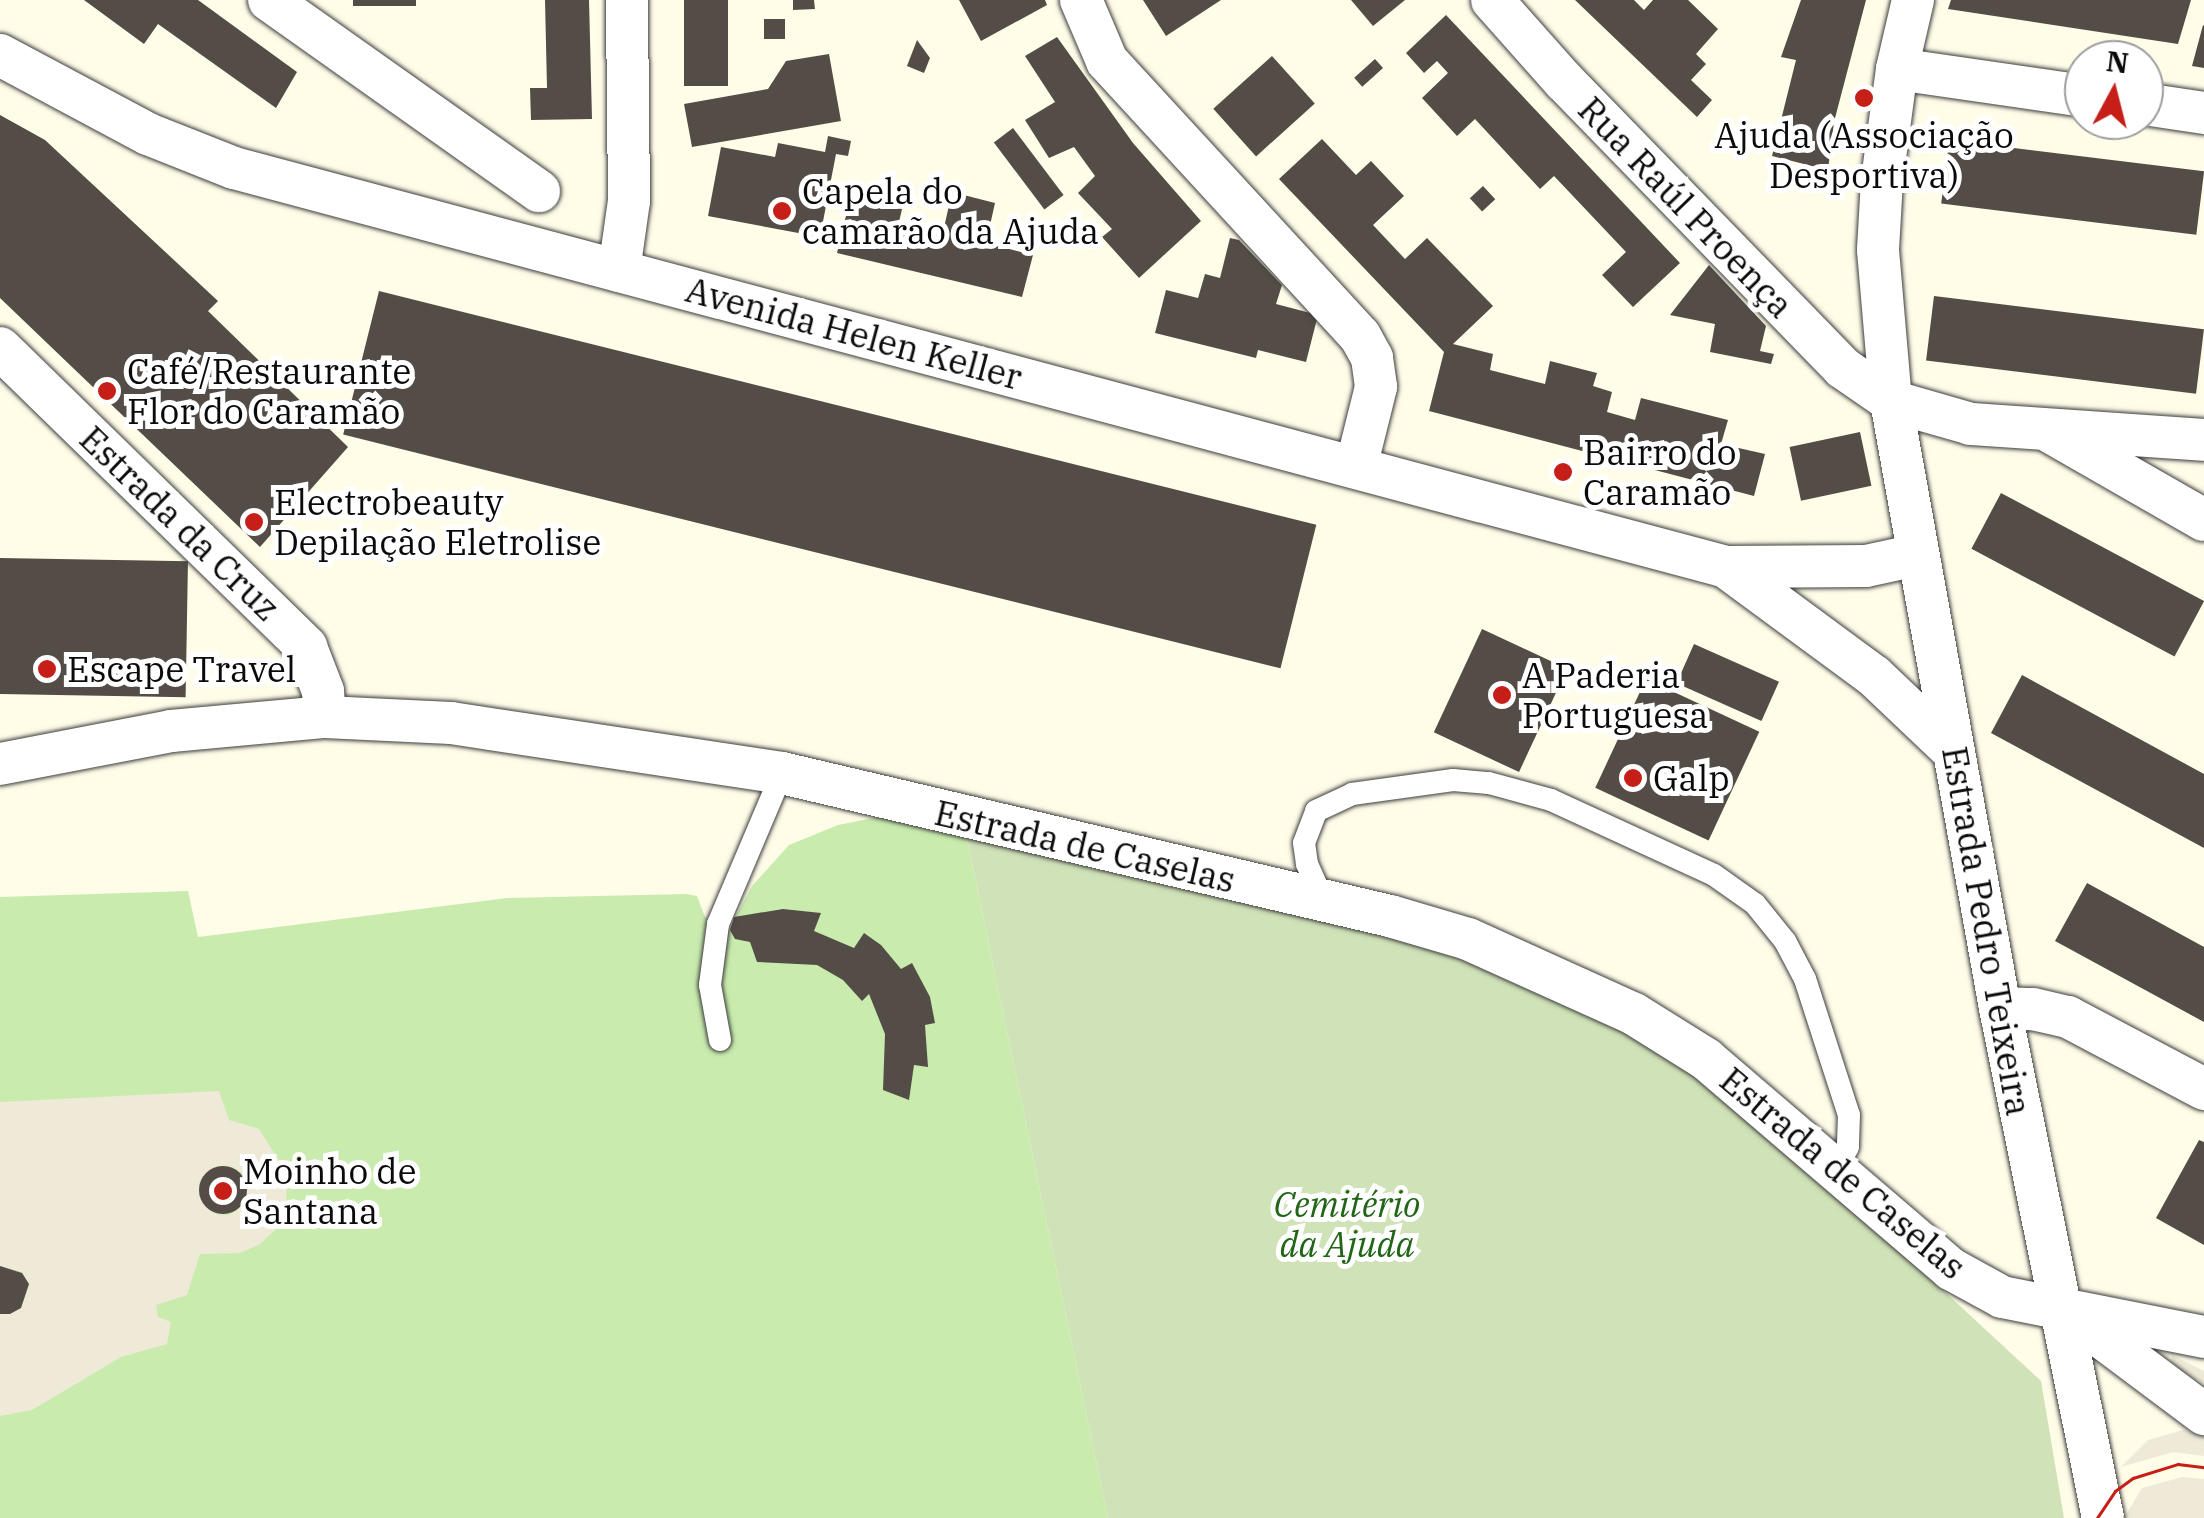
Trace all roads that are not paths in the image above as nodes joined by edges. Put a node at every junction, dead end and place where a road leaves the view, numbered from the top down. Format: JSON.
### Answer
{"nodes":[{"id":1,"x":627,"y":0,"type":"edge"},
{"id":2,"x":1081,"y":0,"type":"edge"},
{"id":3,"x":1492,"y":0,"type":"edge"},
{"id":4,"x":1913,"y":0,"type":"edge"},
{"id":5,"x":285,"y":6,"type":"edge"},
{"id":6,"x":0,"y":54,"type":"edge"},
{"id":7,"x":1897,"y":69,"type":"junction"},
{"id":8,"x":2064,"y":93,"type":"edge"},
{"id":9,"x":2164,"y":107,"type":"edge"},
{"id":10,"x":2204,"y":112,"type":"edge"},
{"id":11,"x":539,"y":191,"type":"dead end"},
{"id":12,"x":619,"y":271,"type":"junction"},
{"id":13,"x":0,"y":348,"type":"edge"},
{"id":14,"x":1891,"y":401,"type":"junction"},
{"id":15,"x":2052,"y":432,"type":"junction"},
{"id":16,"x":2204,"y":440,"type":"edge"},
{"id":17,"x":1356,"y":467,"type":"junction"},
{"id":18,"x":2204,"y":520,"type":"edge"},
{"id":19,"x":1917,"y":555,"type":"junction"},
{"id":20,"x":1726,"y":567,"type":"junction"},
{"id":21,"x":325,"y":717,"type":"junction"},
{"id":22,"x":1953,"y":751,"type":"junction"},
{"id":23,"x":0,"y":764,"type":"edge"},
{"id":24,"x":782,"y":773,"type":"junction"},
{"id":25,"x":1324,"y":902,"type":"junction"},
{"id":26,"x":2000,"y":1008,"type":"junction"},
{"id":27,"x":720,"y":1040,"type":"dead end"},
{"id":28,"x":2204,"y":1089,"type":"edge"},
{"id":29,"x":1836,"y":1169,"type":"junction"},
{"id":30,"x":2060,"y":1307,"type":"junction"},
{"id":31,"x":2204,"y":1337,"type":"edge"},
{"id":32,"x":2204,"y":1414,"type":"edge"},
{"id":33,"x":2102,"y":1518,"type":"edge"}],
"edges":[{"from":1,"to":12,"type":"street"},
{"from":2,"to":17,"type":"street"},
{"from":3,"to":14,"type":"street","name":"Rua Raúl Proença"},
{"from":4,"to":7,"type":"street","name":"Estrada Pedro Teixeira"},
{"from":5,"to":11,"type":"street"},
{"from":6,"to":12,"type":"street","name":"Avenida Helen Keller"},
{"from":7,"to":8,"type":"street"},
{"from":7,"to":14,"type":"street","name":"Estrada Pedro Teixeira"},
{"from":9,"to":10,"type":"street"},
{"from":12,"to":17,"type":"street","name":"Avenida Helen Keller"},
{"from":13,"to":21,"type":"street","name":"Estrada da Cruz"},
{"from":14,"to":15,"type":"street","name":"Rua Raúl Proença"},
{"from":14,"to":19,"type":"street","name":"Estrada Pedro Teixeira"},
{"from":15,"to":16,"type":"street","name":"Rua Raúl Proença"},
{"from":15,"to":18,"type":"street"},
{"from":17,"to":20,"type":"street","name":"Avenida Helen Keller"},
{"from":19,"to":20,"type":"street","name":"Avenida Helen Keller"},
{"from":19,"to":22,"type":"street","name":"Estrada Pedro Teixeira"},
{"from":20,"to":22,"type":"street","name":"Avenida Helen Keller"},
{"from":21,"to":23,"type":"street","name":"Estrada de Caselas"},
{"from":21,"to":24,"type":"street","name":"Estrada de Caselas"},
{"from":22,"to":26,"type":"street","name":"Estrada Pedro Teixeira"},
{"from":24,"to":25,"type":"street","name":"Estrada de Caselas"},
{"from":24,"to":27,"type":"lane"},
{"from":25,"to":29,"type":"street","name":"Estrada de Caselas"},
{"from":25,"to":29,"type":"lane"},
{"from":26,"to":28,"type":"street"},
{"from":26,"to":30,"type":"street","name":"Estrada Pedro Teixeira"},
{"from":29,"to":30,"type":"street","name":"Estrada de Caselas"},
{"from":30,"to":31,"type":"street","name":"Estrada de Caselas"},
{"from":30,"to":32,"type":"street"},
{"from":30,"to":33,"type":"street","name":"Estrada Pedro Teixeira"}]}
